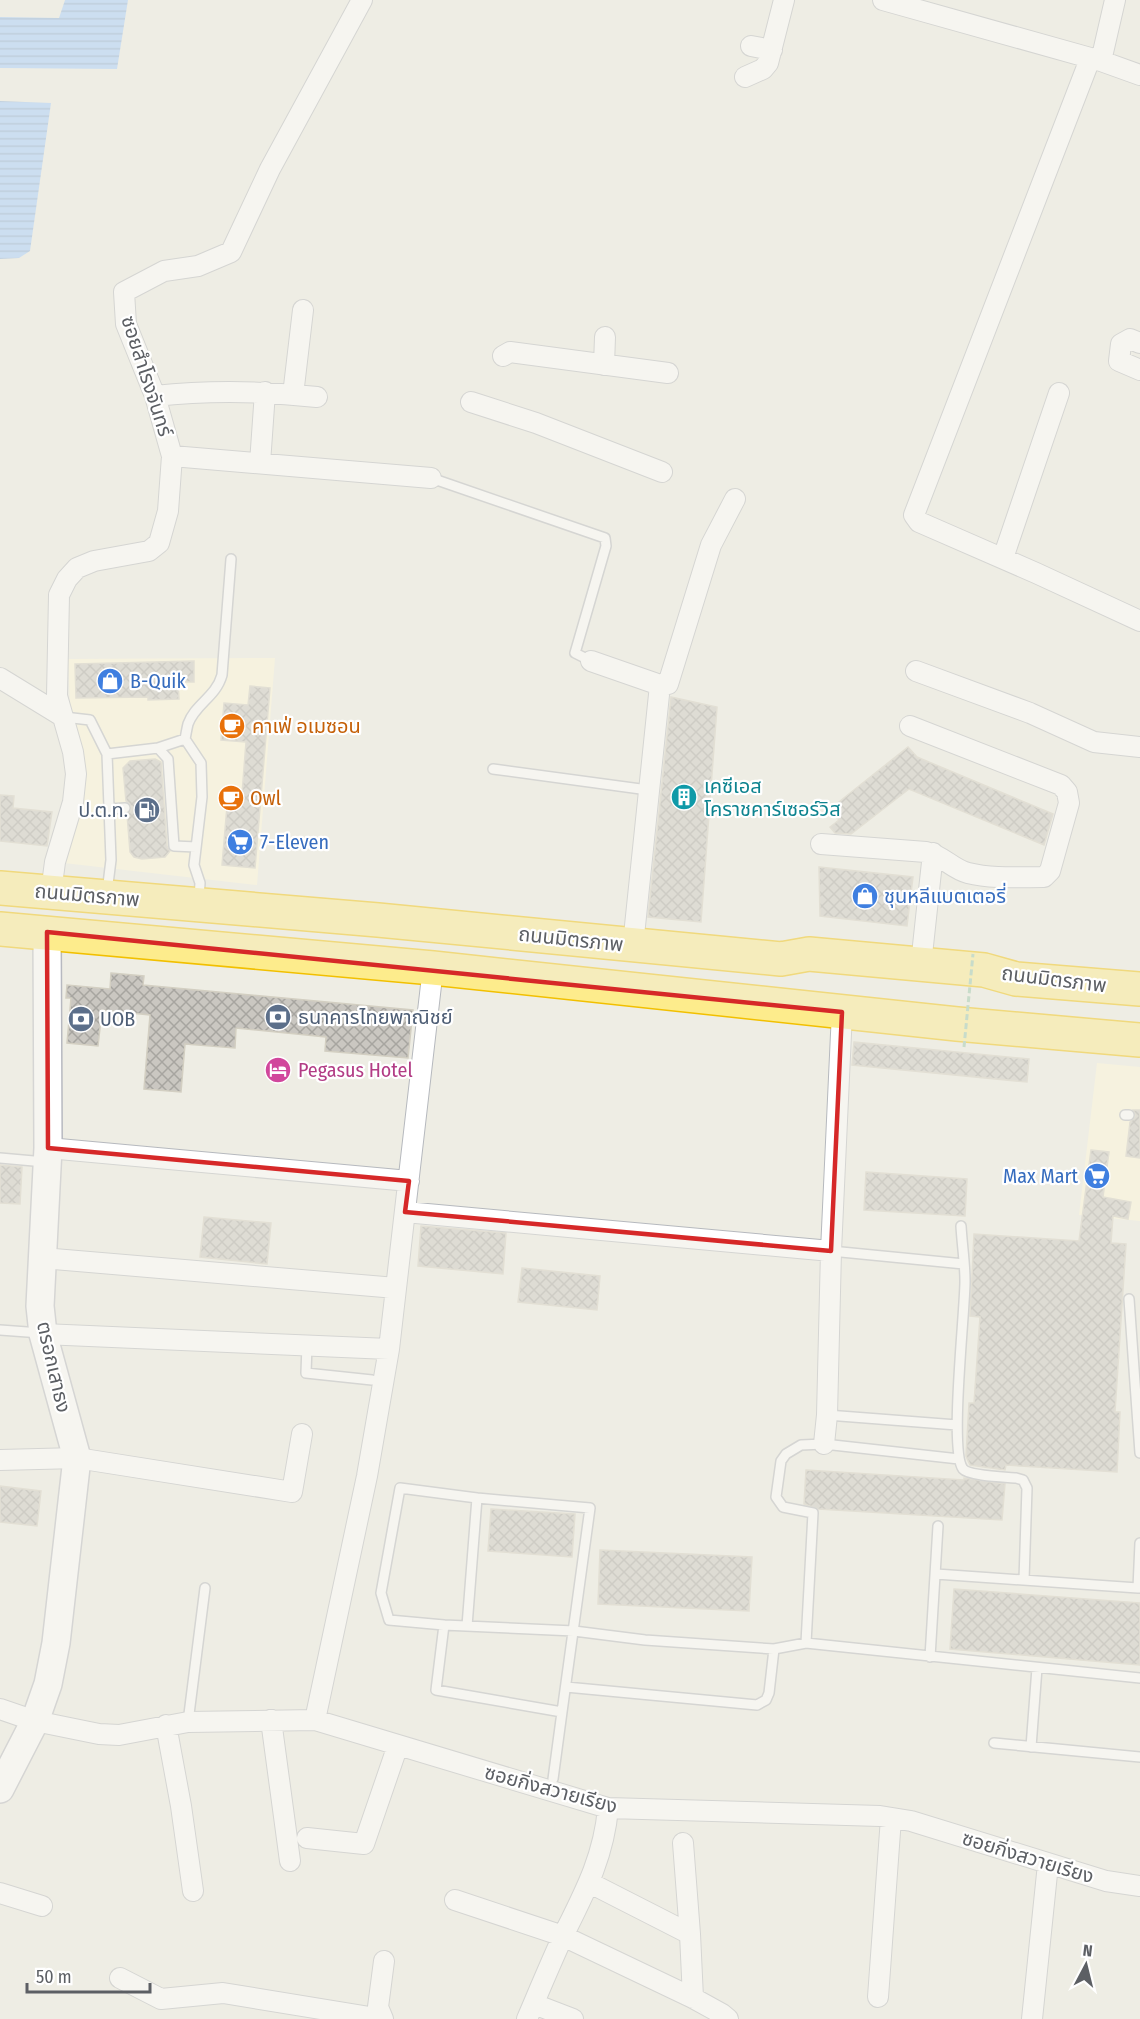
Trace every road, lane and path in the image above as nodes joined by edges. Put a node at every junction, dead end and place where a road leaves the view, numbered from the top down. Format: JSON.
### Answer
{"nodes":[{"id":1,"x":362,"y":0,"type":"edge"},
{"id":2,"x":784,"y":0,"type":"edge"},
{"id":3,"x":883,"y":0,"type":"edge"},
{"id":4,"x":1115,"y":0,"type":"edge"},
{"id":5,"x":752,"y":46,"type":"dead end"},
{"id":6,"x":772,"y":50,"type":"junction"},
{"id":7,"x":1096,"y":60,"type":"junction"},
{"id":8,"x":1140,"y":75,"type":"edge"},
{"id":9,"x":745,"y":78,"type":"dead end"},
{"id":10,"x":303,"y":310,"type":"dead end"},
{"id":11,"x":605,"y":337,"type":"dead end"},
{"id":12,"x":1140,"y":343,"type":"edge"},
{"id":13,"x":503,"y":356,"type":"dead end"},
{"id":14,"x":604,"y":364,"type":"junction"},
{"id":15,"x":1140,"y":369,"type":"edge"},
{"id":16,"x":668,"y":373,"type":"dead end"},
{"id":17,"x":265,"y":392,"type":"junction"},
{"id":18,"x":1059,"y":393,"type":"dead end"},
{"id":19,"x":293,"y":395,"type":"junction"},
{"id":20,"x":155,"y":396,"type":"junction"},
{"id":21,"x":317,"y":398,"type":"dead end"},
{"id":22,"x":471,"y":402,"type":"dead end"},
{"id":23,"x":172,"y":456,"type":"junction"},
{"id":24,"x":260,"y":464,"type":"junction"},
{"id":25,"x":662,"y":472,"type":"dead end"},
{"id":26,"x":431,"y":478,"type":"joint"},
{"id":27,"x":735,"y":499,"type":"dead end"},
{"id":28,"x":1003,"y":558,"type":"junction"},
{"id":29,"x":231,"y":559,"type":"dead end"},
{"id":30,"x":1140,"y":621,"type":"edge"},
{"id":31,"x":591,"y":661,"type":"joint"},
{"id":32,"x":916,"y":671,"type":"dead end"},
{"id":33,"x":0,"y":678,"type":"edge"},
{"id":34,"x":660,"y":685,"type":"junction"},
{"id":35,"x":62,"y":716,"type":"junction"},
{"id":36,"x":910,"y":726,"type":"dead end"},
{"id":37,"x":186,"y":739,"type":"junction"},
{"id":38,"x":1140,"y":747,"type":"edge"},
{"id":39,"x":158,"y":748,"type":"junction"},
{"id":40,"x":106,"y":754,"type":"junction"},
{"id":41,"x":493,"y":769,"type":"dead end"},
{"id":42,"x":648,"y":790,"type":"junction"},
{"id":43,"x":125,"y":808,"type":"dead end"},
{"id":44,"x":110,"y":809,"type":"junction"},
{"id":45,"x":822,"y":844,"type":"dead end"},
{"id":46,"x":196,"y":847,"type":"junction"},
{"id":47,"x":933,"y":853,"type":"junction"},
{"id":48,"x":0,"y":888,"type":"edge"},
{"id":49,"x":51,"y":892,"type":"junction"},
{"id":50,"x":106,"y":897,"type":"junction"},
{"id":51,"x":198,"y":905,"type":"junction"},
{"id":52,"x":0,"y":929,"type":"edge"},
{"id":53,"x":47,"y":932,"type":"junction"},
{"id":54,"x":633,"y":945,"type":"junction"},
{"id":55,"x":973,"y":954,"type":"dead end"},
{"id":56,"x":921,"y":964,"type":"junction"},
{"id":57,"x":433,"y":968,"type":"junction"},
{"id":58,"x":1140,"y":989,"type":"edge"},
{"id":59,"x":842,"y":1012,"type":"junction"},
{"id":60,"x":1140,"y":1028,"type":"edge"},
{"id":61,"x":1008,"y":1029,"type":"junction"},
{"id":62,"x":1140,"y":1040,"type":"edge"},
{"id":63,"x":964,"y":1047,"type":"dead end"},
{"id":64,"x":47,"y":1155,"type":"junction"},
{"id":65,"x":0,"y":1158,"type":"edge"},
{"id":66,"x":409,"y":1181,"type":"junction"},
{"id":67,"x":405,"y":1212,"type":"junction"},
{"id":68,"x":961,"y":1226,"type":"dead end"},
{"id":69,"x":831,"y":1251,"type":"junction"},
{"id":70,"x":42,"y":1258,"type":"junction"},
{"id":71,"x":964,"y":1264,"type":"junction"},
{"id":72,"x":396,"y":1288,"type":"junction"},
{"id":73,"x":1129,"y":1299,"type":"dead end"},
{"id":74,"x":0,"y":1330,"type":"edge"},
{"id":75,"x":43,"y":1334,"type":"junction"},
{"id":76,"x":307,"y":1346,"type":"junction"},
{"id":77,"x":389,"y":1349,"type":"junction"},
{"id":78,"x":372,"y":1380,"type":"dead end"},
{"id":79,"x":827,"y":1415,"type":"junction"},
{"id":80,"x":957,"y":1425,"type":"junction"},
{"id":81,"x":302,"y":1434,"type":"dead end"},
{"id":82,"x":825,"y":1444,"type":"junction"},
{"id":83,"x":1140,"y":1453,"type":"edge"},
{"id":84,"x":77,"y":1458,"type":"junction"},
{"id":85,"x":959,"y":1459,"type":"junction"},
{"id":86,"x":0,"y":1460,"type":"edge"},
{"id":87,"x":477,"y":1498,"type":"junction"},
{"id":88,"x":938,"y":1526,"type":"dead end"},
{"id":89,"x":1140,"y":1543,"type":"edge"},
{"id":90,"x":936,"y":1574,"type":"junction"},
{"id":91,"x":1023,"y":1580,"type":"junction"},
{"id":92,"x":205,"y":1588,"type":"dead end"},
{"id":93,"x":1139,"y":1588,"type":"edge"},
{"id":94,"x":444,"y":1625,"type":"junction"},
{"id":95,"x":467,"y":1626,"type":"junction"},
{"id":96,"x":574,"y":1631,"type":"junction"},
{"id":97,"x":806,"y":1643,"type":"junction"},
{"id":98,"x":774,"y":1649,"type":"junction"},
{"id":99,"x":930,"y":1657,"type":"junction"},
{"id":100,"x":1037,"y":1668,"type":"junction"},
{"id":101,"x":1140,"y":1678,"type":"edge"},
{"id":102,"x":566,"y":1687,"type":"junction"},
{"id":103,"x":0,"y":1709,"type":"edge"},
{"id":104,"x":562,"y":1713,"type":"junction"},
{"id":105,"x":271,"y":1720,"type":"junction"},
{"id":106,"x":315,"y":1720,"type":"junction"},
{"id":107,"x":35,"y":1721,"type":"junction"},
{"id":108,"x":188,"y":1722,"type":"junction"},
{"id":109,"x":166,"y":1725,"type":"junction"},
{"id":110,"x":994,"y":1743,"type":"dead end"},
{"id":111,"x":398,"y":1745,"type":"junction"},
{"id":112,"x":1031,"y":1748,"type":"junction"},
{"id":113,"x":1140,"y":1757,"type":"edge"},
{"id":114,"x":553,"y":1779,"type":"dead end"},
{"id":115,"x":0,"y":1789,"type":"edge"},
{"id":116,"x":608,"y":1808,"type":"junction"},
{"id":117,"x":891,"y":1818,"type":"junction"},
{"id":118,"x":307,"y":1838,"type":"dead end"},
{"id":119,"x":684,"y":1843,"type":"dead end"},
{"id":120,"x":290,"y":1861,"type":"dead end"},
{"id":121,"x":1048,"y":1864,"type":"junction"},
{"id":122,"x":590,"y":1883,"type":"junction"},
{"id":123,"x":1140,"y":1886,"type":"edge"},
{"id":124,"x":193,"y":1891,"type":"dead end"},
{"id":125,"x":0,"y":1893,"type":"edge"},
{"id":126,"x":455,"y":1900,"type":"dead end"},
{"id":127,"x":42,"y":1906,"type":"dead end"},
{"id":128,"x":690,"y":1934,"type":"junction"},
{"id":129,"x":563,"y":1936,"type":"junction"},
{"id":130,"x":384,"y":1961,"type":"dead end"},
{"id":131,"x":120,"y":1978,"type":"dead end"},
{"id":132,"x":693,"y":1998,"type":"junction"},
{"id":133,"x":878,"y":1998,"type":"dead end"},
{"id":134,"x":530,"y":2011,"type":"edge"},
{"id":135,"x":383,"y":2019,"type":"edge"},
{"id":136,"x":573,"y":2019,"type":"edge"},
{"id":137,"x":728,"y":2019,"type":"edge"},
{"id":138,"x":1032,"y":2019,"type":"edge"}],
"edges":[{"from":1,"to":20,"type":"street","name":"ซอยสำโรงจันทร์"},
{"from":2,"to":6,"type":"street"},
{"from":3,"to":7,"type":"street"},
{"from":4,"to":7,"type":"street"},
{"from":5,"to":6,"type":"street"},
{"from":6,"to":9,"type":"street"},
{"from":7,"to":8,"type":"street"},
{"from":7,"to":28,"type":"street"},
{"from":10,"to":19,"type":"street"},
{"from":11,"to":14,"type":"street"},
{"from":12,"to":15,"type":"street"},
{"from":13,"to":14,"type":"street"},
{"from":14,"to":16,"type":"street"},
{"from":17,"to":19,"type":"street"},
{"from":17,"to":20,"type":"street"},
{"from":17,"to":24,"type":"street"},
{"from":18,"to":28,"type":"street"},
{"from":19,"to":21,"type":"street"},
{"from":20,"to":23,"type":"street","name":"ซอยสำโรงจันทร์"},
{"from":22,"to":25,"type":"street"},
{"from":23,"to":24,"type":"street"},
{"from":23,"to":35,"type":"street","name":"ซอยสำโรงจันทร์"},
{"from":24,"to":26,"type":"street"},
{"from":26,"to":31,"type":"lane"},
{"from":27,"to":34,"type":"street"},
{"from":28,"to":30,"type":"street"},
{"from":29,"to":37,"type":"lane"},
{"from":31,"to":34,"type":"street"},
{"from":32,"to":38,"type":"street"},
{"from":33,"to":35,"type":"street"},
{"from":34,"to":42,"type":"street"},
{"from":35,"to":40,"type":"lane"},
{"from":35,"to":49,"type":"street","name":"ซอยสำโรงจันทร์"},
{"from":36,"to":47,"type":"street"},
{"from":37,"to":39,"type":"lane"},
{"from":37,"to":46,"type":"lane"},
{"from":39,"to":40,"type":"lane"},
{"from":39,"to":46,"type":"lane"},
{"from":40,"to":44,"type":"lane"},
{"from":41,"to":42,"type":"lane"},
{"from":42,"to":54,"type":"street"},
{"from":43,"to":44,"type":"lane"},
{"from":44,"to":50,"type":"lane"},
{"from":45,"to":47,"type":"street"},
{"from":46,"to":51,"type":"lane"},
{"from":47,"to":56,"type":"street"},
{"from":48,"to":49,"type":"highway","name":"ถนนมิตรภาพ"},
{"from":49,"to":50,"type":"highway","name":"ถนนมิตรภาพ"},
{"from":49,"to":53,"type":"highway"},
{"from":50,"to":51,"type":"highway","name":"ถนนมิตรภาพ"},
{"from":51,"to":54,"type":"highway","name":"ถนนมิตรภาพ"},
{"from":52,"to":53,"type":"highway","name":"ถนนมิตรภาพ"},
{"from":53,"to":57,"type":"highway","name":"ถนนมิตรภาพ"},
{"from":53,"to":64,"type":"street","name":"ตรอกเสาธง"},
{"from":54,"to":56,"type":"highway","name":"ถนนมิตรภาพ"},
{"from":55,"to":63,"type":"path","bridge":true},
{"from":56,"to":58,"type":"highway","name":"ถนนมิตรภาพ"},
{"from":57,"to":59,"type":"highway","name":"ถนนมิตรภาพ"},
{"from":57,"to":66,"type":"street"},
{"from":59,"to":61,"type":"highway","name":"ถนนมิตรภาพ"},
{"from":59,"to":69,"type":"street"},
{"from":60,"to":61,"type":"highway"},
{"from":61,"to":62,"type":"highway","name":"ถนนมิตรภาพ"},
{"from":64,"to":65,"type":"lane"},
{"from":64,"to":66,"type":"street"},
{"from":64,"to":70,"type":"street","name":"ตรอกเสาธง"},
{"from":66,"to":67,"type":"street"},
{"from":67,"to":69,"type":"street"},
{"from":67,"to":72,"type":"street"},
{"from":68,"to":71,"type":"lane"},
{"from":69,"to":71,"type":"lane"},
{"from":69,"to":79,"type":"street"},
{"from":70,"to":72,"type":"street"},
{"from":70,"to":75,"type":"street","name":"ตรอกเสาธง"},
{"from":71,"to":80,"type":"lane"},
{"from":72,"to":77,"type":"street"},
{"from":73,"to":83,"type":"lane"},
{"from":74,"to":75,"type":"lane"},
{"from":75,"to":76,"type":"street"},
{"from":75,"to":84,"type":"street","name":"ตรอกเสาธง"},
{"from":76,"to":77,"type":"street"},
{"from":76,"to":78,"type":"lane"},
{"from":77,"to":106,"type":"street"},
{"from":79,"to":80,"type":"lane"},
{"from":79,"to":82,"type":"street"},
{"from":80,"to":85,"type":"lane"},
{"from":81,"to":84,"type":"street"},
{"from":82,"to":85,"type":"lane"},
{"from":82,"to":97,"type":"lane"},
{"from":84,"to":86,"type":"street"},
{"from":84,"to":107,"type":"street","name":"ตรอกเสาธง"},
{"from":85,"to":91,"type":"lane"},
{"from":87,"to":94,"type":"lane"},
{"from":87,"to":95,"type":"lane"},
{"from":87,"to":96,"type":"lane"},
{"from":88,"to":90,"type":"lane"},
{"from":89,"to":93,"type":"lane"},
{"from":90,"to":91,"type":"lane"},
{"from":90,"to":99,"type":"lane"},
{"from":91,"to":93,"type":"lane"},
{"from":92,"to":108,"type":"lane"},
{"from":94,"to":95,"type":"lane"},
{"from":94,"to":104,"type":"lane"},
{"from":95,"to":96,"type":"lane"},
{"from":96,"to":98,"type":"lane"},
{"from":96,"to":102,"type":"lane"},
{"from":97,"to":98,"type":"lane"},
{"from":97,"to":99,"type":"lane"},
{"from":98,"to":102,"type":"lane"},
{"from":99,"to":100,"type":"lane"},
{"from":100,"to":101,"type":"lane"},
{"from":100,"to":112,"type":"lane"},
{"from":102,"to":104,"type":"lane"},
{"from":103,"to":107,"type":"street","name":"ซอยกิ่งสวายเรียง"},
{"from":104,"to":114,"type":"lane"},
{"from":105,"to":106,"type":"street","name":"ซอยกิ่งสวายเรียง"},
{"from":105,"to":108,"type":"street","name":"ซอยกิ่งสวายเรียง"},
{"from":105,"to":120,"type":"street"},
{"from":106,"to":111,"type":"street","name":"ซอยกิ่งสวายเรียง"},
{"from":107,"to":109,"type":"street","name":"ซอยกิ่งสวายเรียง"},
{"from":107,"to":115,"type":"street","name":"ตรอกเสาธง"},
{"from":108,"to":109,"type":"street","name":"ซอยกิ่งสวายเรียง"},
{"from":109,"to":124,"type":"street"},
{"from":110,"to":112,"type":"lane"},
{"from":111,"to":116,"type":"street","name":"ซอยกิ่งสวายเรียง"},
{"from":111,"to":118,"type":"street"},
{"from":112,"to":113,"type":"lane"},
{"from":116,"to":117,"type":"street","name":"ซอยกิ่งสวายเรียง"},
{"from":116,"to":122,"type":"street"},
{"from":117,"to":121,"type":"street","name":"ซอยกิ่งสวายเรียง"},
{"from":117,"to":133,"type":"street"},
{"from":119,"to":128,"type":"street"},
{"from":121,"to":123,"type":"street","name":"ซอยกิ่งสวายเรียง"},
{"from":121,"to":138,"type":"street"},
{"from":122,"to":128,"type":"street"},
{"from":122,"to":129,"type":"street"},
{"from":125,"to":127,"type":"street"},
{"from":126,"to":129,"type":"street"},
{"from":128,"to":132,"type":"street"},
{"from":129,"to":132,"type":"street"},
{"from":129,"to":134,"type":"street"},
{"from":130,"to":135,"type":"street"},
{"from":131,"to":135,"type":"street"},
{"from":132,"to":137,"type":"street"},
{"from":134,"to":136,"type":"street"}]}
